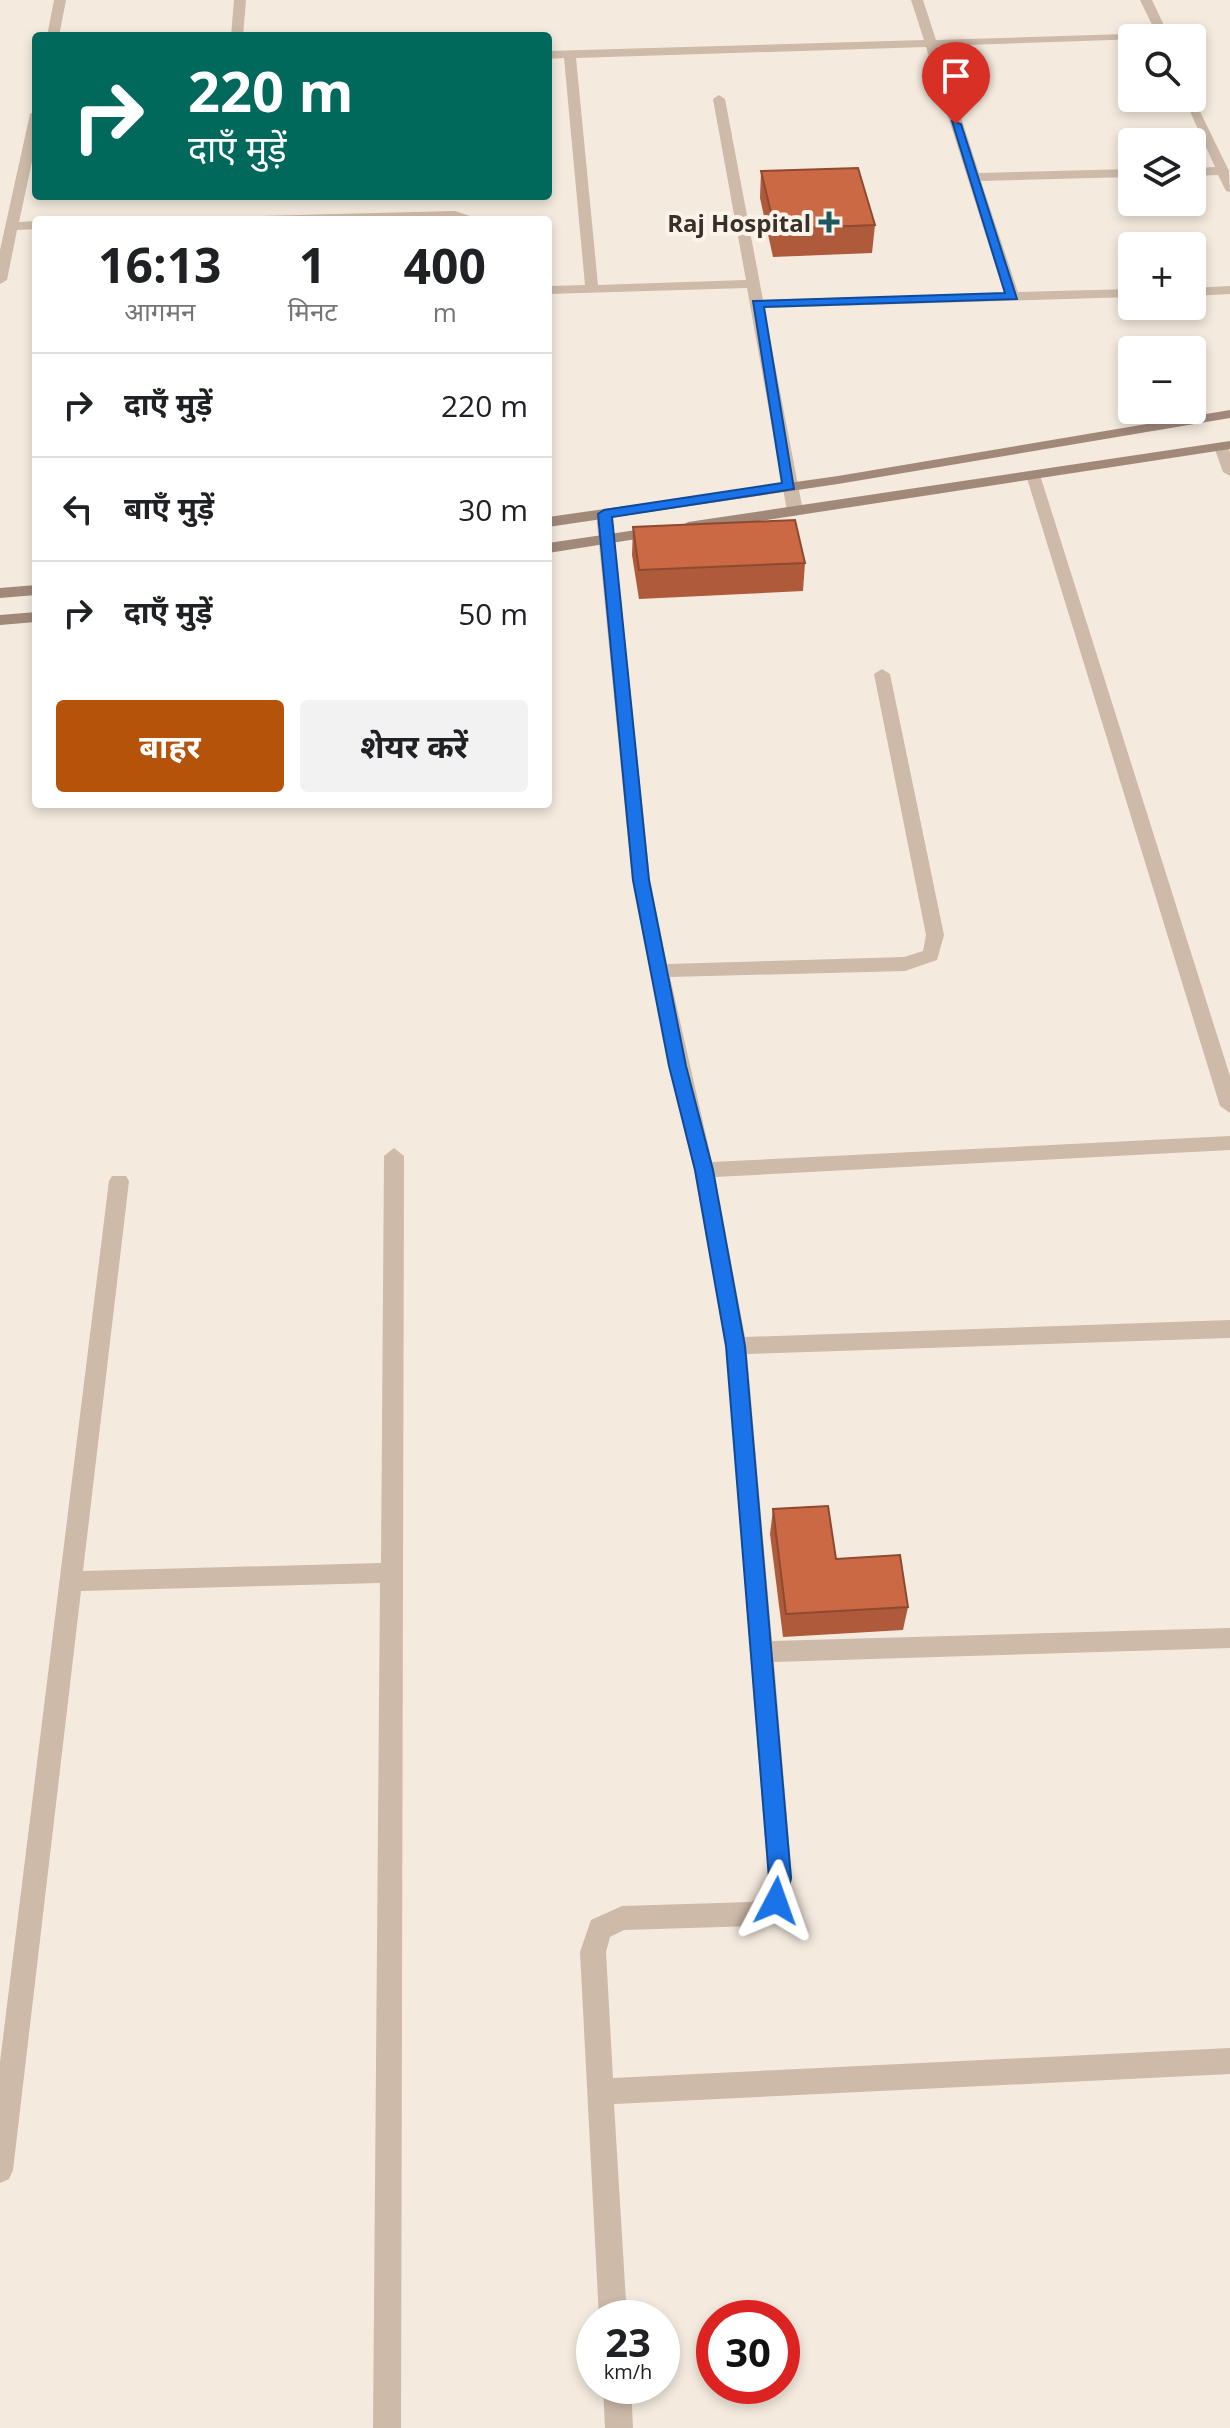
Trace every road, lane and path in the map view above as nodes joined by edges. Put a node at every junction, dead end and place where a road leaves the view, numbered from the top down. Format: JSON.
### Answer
{"nodes":[{"id":1,"x":60,"y":0,"type":"edge"},
{"id":2,"x":240,"y":0,"type":"edge"},
{"id":3,"x":917,"y":0,"type":"edge"},
{"id":4,"x":1146,"y":0,"type":"edge"},
{"id":5,"x":1158,"y":24,"type":"edge"},
{"id":6,"x":54,"y":32,"type":"edge"},
{"id":7,"x":237,"y":32,"type":"edge"},
{"id":8,"x":1118,"y":38,"type":"edge"},
{"id":9,"x":930,"y":43,"type":"junction"},
{"id":10,"x":570,"y":54,"type":"junction"},
{"id":11,"x":552,"y":55,"type":"edge"},
{"id":12,"x":719,"y":99,"type":"dead end"},
{"id":13,"x":1196,"y":112,"type":"edge"},
{"id":14,"x":32,"y":133,"type":"edge"},
{"id":15,"x":1223,"y":171,"type":"junction"},
{"id":16,"x":1206,"y":172,"type":"edge"},
{"id":17,"x":1118,"y":173,"type":"edge"},
{"id":18,"x":973,"y":177,"type":"junction"},
{"id":19,"x":1230,"y":188,"type":"edge"},
{"id":20,"x":416,"y":216,"type":"edge"},
{"id":21,"x":459,"y":216,"type":"edge"},
{"id":22,"x":32,"y":225,"type":"edge"},
{"id":23,"x":12,"y":226,"type":"junction"},
{"id":24,"x":0,"y":280,"type":"edge"},
{"id":25,"x":754,"y":284,"type":"junction"},
{"id":26,"x":592,"y":289,"type":"junction"},
{"id":27,"x":552,"y":290,"type":"edge"},
{"id":28,"x":1230,"y":290,"type":"edge"},
{"id":29,"x":1206,"y":291,"type":"edge"},
{"id":30,"x":1118,"y":293,"type":"edge"},
{"id":31,"x":1012,"y":296,"type":"junction"},
{"id":32,"x":757,"y":304,"type":"junction"},
{"id":33,"x":1230,"y":414,"type":"edge"},
{"id":34,"x":1225,"y":446,"type":"edge"},
{"id":35,"x":1230,"y":472,"type":"edge"},
{"id":36,"x":1033,"y":475,"type":"junction"},
{"id":37,"x":790,"y":486,"type":"junction"},
{"id":38,"x":795,"y":511,"type":"junction"},
{"id":39,"x":604,"y":514,"type":"junction"},
{"id":40,"x":552,"y":521,"type":"edge"},
{"id":41,"x":605,"y":539,"type":"junction"},
{"id":42,"x":552,"y":547,"type":"edge"},
{"id":43,"x":32,"y":590,"type":"edge"},
{"id":44,"x":0,"y":593,"type":"edge"},
{"id":45,"x":32,"y":617,"type":"edge"},
{"id":46,"x":0,"y":620,"type":"edge"},
{"id":47,"x":882,"y":674,"type":"dead end"},
{"id":48,"x":658,"y":971,"type":"junction"},
{"id":49,"x":1222,"y":1056,"type":"edge"},
{"id":50,"x":1230,"y":1106,"type":"edge"},
{"id":51,"x":1230,"y":1143,"type":"edge"},
{"id":52,"x":394,"y":1156,"type":"dead end"},
{"id":53,"x":704,"y":1170,"type":"junction"},
{"id":54,"x":119,"y":1181,"type":"dead end"},
{"id":55,"x":1230,"y":1329,"type":"edge"},
{"id":56,"x":736,"y":1346,"type":"junction"},
{"id":57,"x":391,"y":1573,"type":"junction"},
{"id":58,"x":71,"y":1581,"type":"junction"},
{"id":59,"x":1230,"y":1638,"type":"edge"},
{"id":60,"x":760,"y":1652,"type":"junction"},
{"id":61,"x":8,"y":2042,"type":"edge"},
{"id":62,"x":1230,"y":2061,"type":"edge"},
{"id":63,"x":600,"y":2092,"type":"junction"},
{"id":64,"x":0,"y":2170,"type":"edge"},
{"id":65,"x":612,"y":2300,"type":"edge"},
{"id":66,"x":618,"y":2404,"type":"edge"},
{"id":67,"x":387,"y":2428,"type":"edge"},
{"id":68,"x":619,"y":2428,"type":"edge"}],
"edges":[{"from":1,"to":6,"type":"street"},
{"from":2,"to":7,"type":"street"},
{"from":3,"to":9,"type":"street"},
{"from":4,"to":5,"type":"street"},
{"from":8,"to":9,"type":"street"},
{"from":9,"to":10,"type":"street"},
{"from":9,"to":18,"type":"street"},
{"from":10,"to":11,"type":"street"},
{"from":10,"to":26,"type":"street"},
{"from":12,"to":25,"type":"street"},
{"from":13,"to":15,"type":"street"},
{"from":14,"to":23,"type":"street"},
{"from":15,"to":16,"type":"street"},
{"from":15,"to":19,"type":"street"},
{"from":17,"to":18,"type":"street"},
{"from":18,"to":31,"type":"street"},
{"from":20,"to":21,"type":"street"},
{"from":22,"to":23,"type":"street"},
{"from":23,"to":24,"type":"street"},
{"from":25,"to":26,"type":"street"},
{"from":25,"to":32,"type":"street"},
{"from":26,"to":27,"type":"street"},
{"from":28,"to":29,"type":"street"},
{"from":30,"to":31,"type":"street"},
{"from":31,"to":32,"type":"street"},
{"from":32,"to":37,"type":"street"},
{"from":33,"to":37,"type":"street"},
{"from":34,"to":35,"type":"street"},
{"from":34,"to":36,"type":"street"},
{"from":36,"to":38,"type":"street"},
{"from":36,"to":49,"type":"street"},
{"from":37,"to":38,"type":"street"},
{"from":37,"to":39,"type":"street"},
{"from":38,"to":41,"type":"street"},
{"from":39,"to":40,"type":"street"},
{"from":39,"to":41,"type":"street"},
{"from":41,"to":42,"type":"street"},
{"from":41,"to":48,"type":"street"},
{"from":43,"to":44,"type":"street"},
{"from":45,"to":46,"type":"street"},
{"from":47,"to":48,"type":"street"},
{"from":48,"to":53,"type":"street"},
{"from":49,"to":50,"type":"street"},
{"from":51,"to":53,"type":"street"},
{"from":52,"to":57,"type":"street"},
{"from":53,"to":56,"type":"street"},
{"from":54,"to":58,"type":"street"},
{"from":55,"to":56,"type":"street"},
{"from":56,"to":60,"type":"street"},
{"from":57,"to":58,"type":"street"},
{"from":57,"to":67,"type":"street"},
{"from":58,"to":61,"type":"street"},
{"from":59,"to":60,"type":"street"},
{"from":60,"to":63,"type":"street"},
{"from":61,"to":64,"type":"street"},
{"from":62,"to":63,"type":"street"},
{"from":63,"to":65,"type":"street"},
{"from":66,"to":68,"type":"street"}]}
